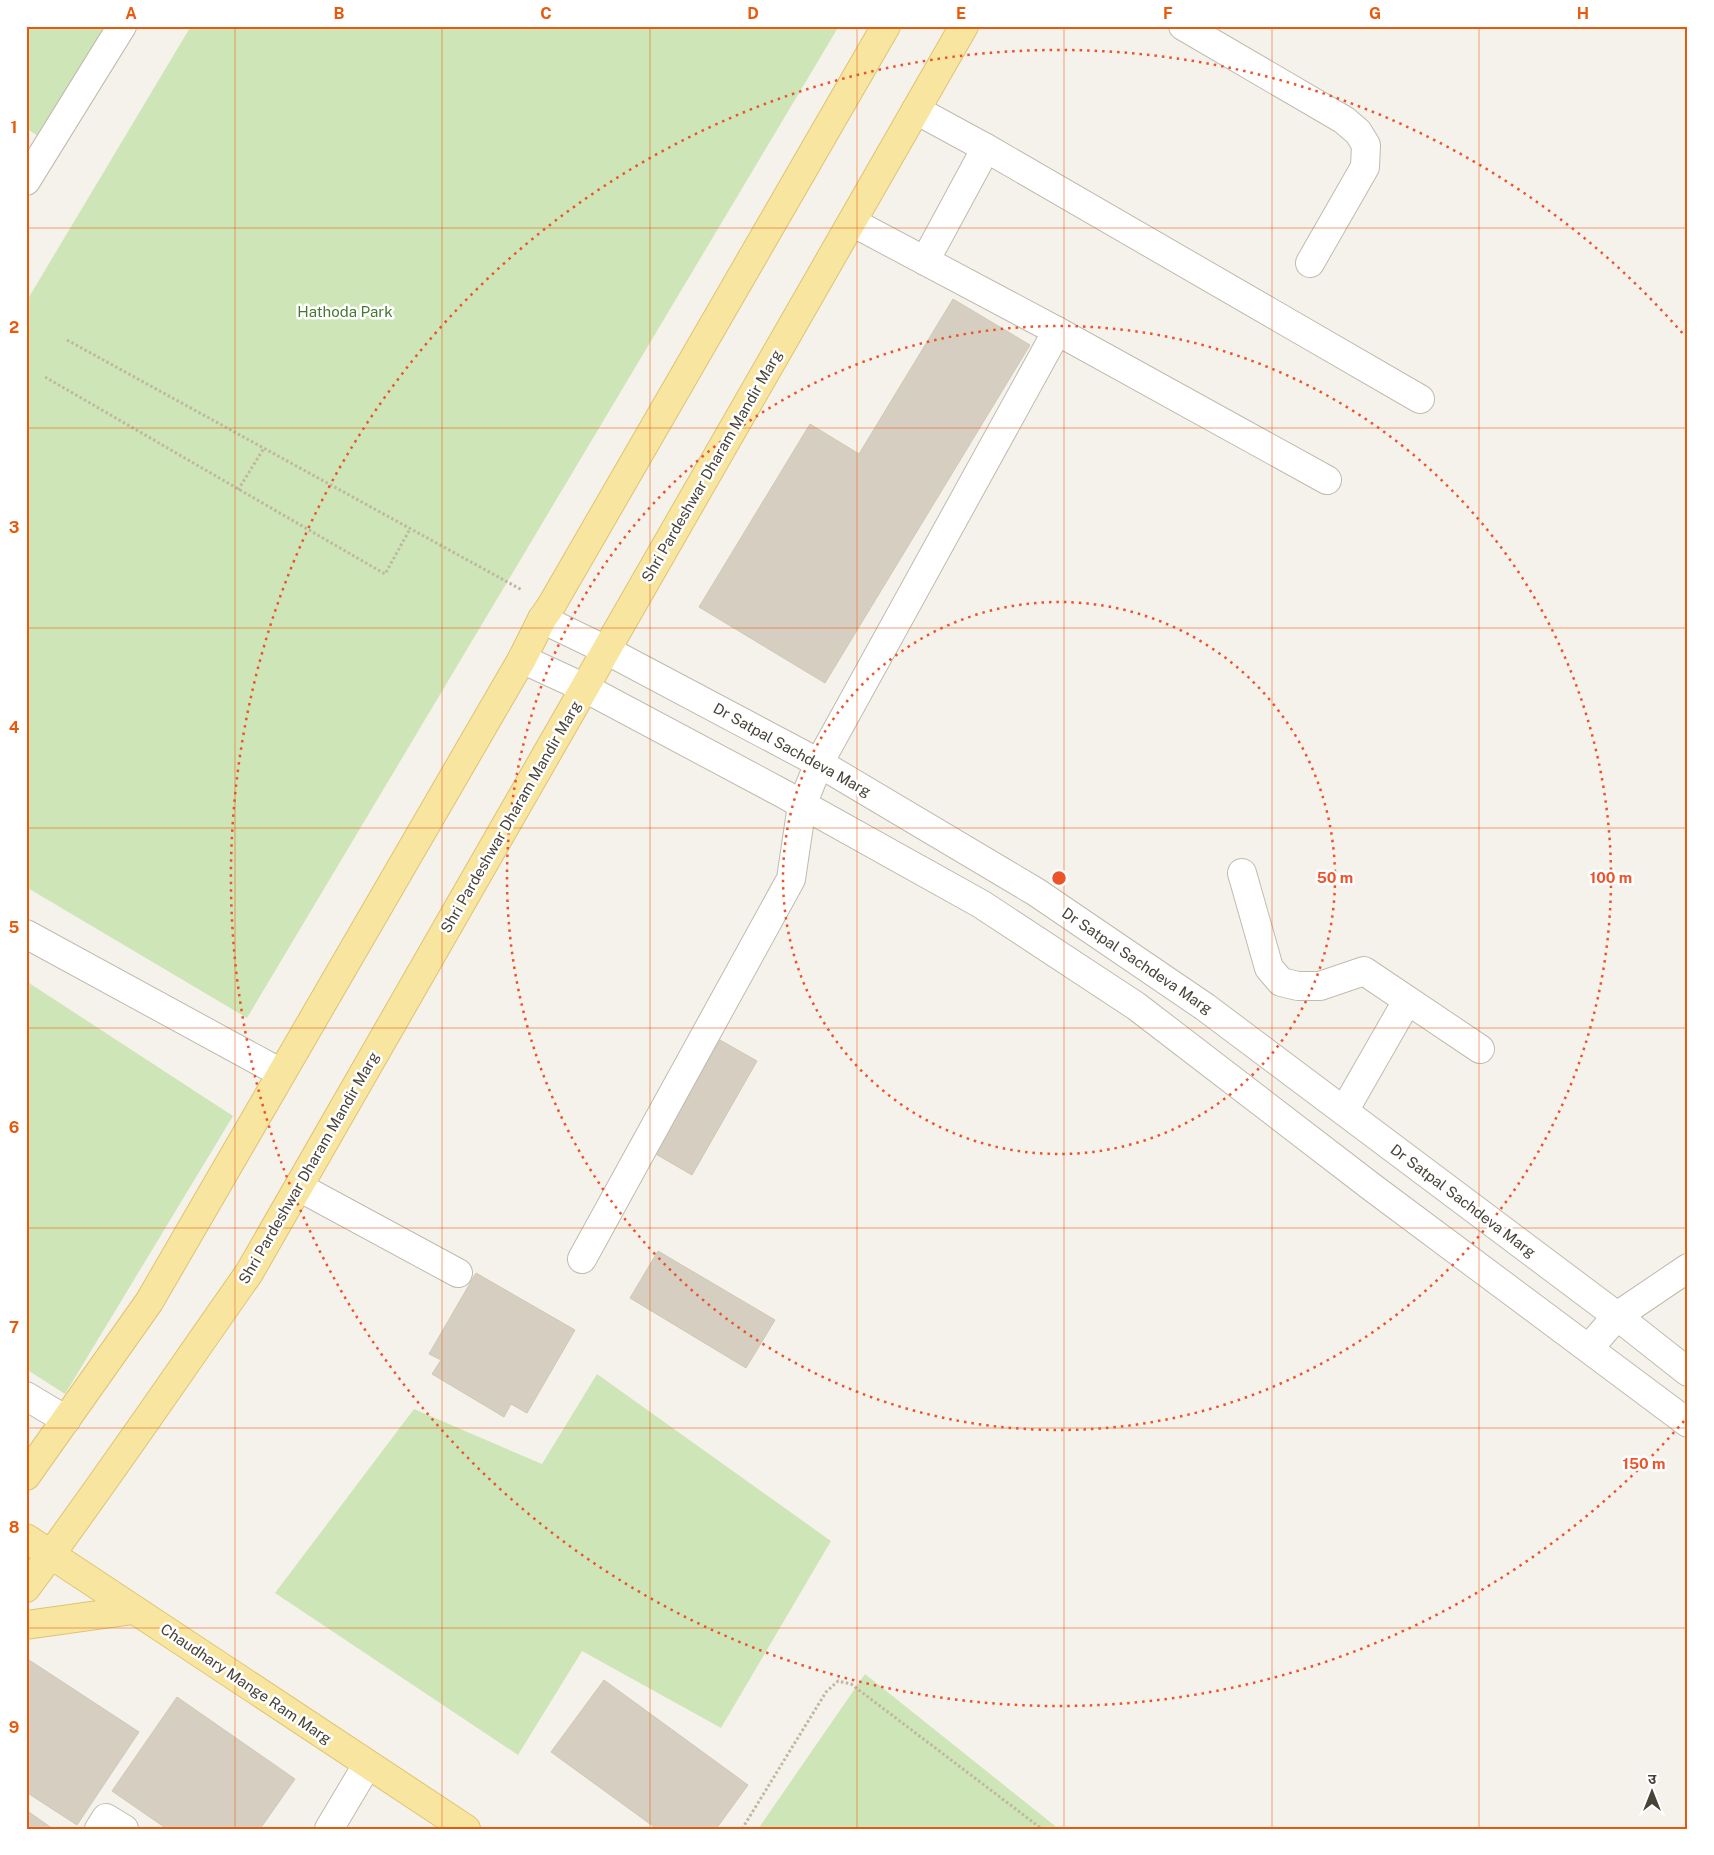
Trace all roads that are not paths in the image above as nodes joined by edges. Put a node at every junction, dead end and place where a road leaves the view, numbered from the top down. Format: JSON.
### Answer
{"nodes":[{"id":1,"x":122,"y":26,"type":"edge"},
{"id":2,"x":886,"y":26,"type":"edge"},
{"id":3,"x":964,"y":26,"type":"edge"},
{"id":4,"x":1183,"y":26,"type":"edge"},
{"id":5,"x":916,"y":110,"type":"junction"},
{"id":6,"x":986,"y":148,"type":"junction"},
{"id":7,"x":26,"y":181,"type":"edge"},
{"id":8,"x":852,"y":222,"type":"junction"},
{"id":9,"x":925,"y":261,"type":"junction"},
{"id":10,"x":1310,"y":263,"type":"dead end"},
{"id":11,"x":1057,"y":331,"type":"junction"},
{"id":12,"x":1420,"y":399,"type":"dead end"},
{"id":13,"x":1326,"y":480,"type":"dead end"},
{"id":14,"x":546,"y":612,"type":"junction"},
{"id":15,"x":606,"y":650,"type":"junction"},
{"id":16,"x":522,"y":659,"type":"junction"},
{"id":17,"x":585,"y":688,"type":"junction"},
{"id":18,"x":820,"y":763,"type":"junction"},
{"id":19,"x":802,"y":805,"type":"junction"},
{"id":20,"x":1242,"y":873,"type":"dead end"},
{"id":21,"x":26,"y":934,"type":"edge"},
{"id":22,"x":1407,"y":1001,"type":"junction"},
{"id":23,"x":1480,"y":1050,"type":"dead end"},
{"id":24,"x":281,"y":1073,"type":"junction"},
{"id":25,"x":1344,"y":1111,"type":"junction"},
{"id":26,"x":299,"y":1187,"type":"junction"},
{"id":27,"x":582,"y":1259,"type":"dead end"},
{"id":28,"x":1688,"y":1268,"type":"edge"},
{"id":29,"x":458,"y":1273,"type":"dead end"},
{"id":30,"x":1617,"y":1316,"type":"junction"},
{"id":31,"x":1589,"y":1348,"type":"junction"},
{"id":32,"x":1688,"y":1372,"type":"edge"},
{"id":33,"x":26,"y":1396,"type":"edge"},
{"id":34,"x":66,"y":1420,"type":"junction"},
{"id":35,"x":1688,"y":1423,"type":"edge"},
{"id":36,"x":26,"y":1476,"type":"edge"},
{"id":37,"x":26,"y":1538,"type":"edge"},
{"id":38,"x":51,"y":1555,"type":"junction"},
{"id":39,"x":26,"y":1588,"type":"edge"},
{"id":40,"x":133,"y":1610,"type":"junction"},
{"id":41,"x":26,"y":1625,"type":"edge"},
{"id":42,"x":367,"y":1765,"type":"junction"},
{"id":43,"x":99,"y":1829,"type":"edge"},
{"id":44,"x":124,"y":1829,"type":"edge"},
{"id":45,"x":329,"y":1829,"type":"edge"},
{"id":46,"x":466,"y":1829,"type":"edge"}],
"edges":[{"from":1,"to":7,"type":"street"},
{"from":2,"to":14,"type":"main road"},
{"from":3,"to":5,"type":"main road","name":"Shri Pardeshwar Dharam Mandir Marg"},
{"from":4,"to":10,"type":"street"},
{"from":5,"to":6,"type":"street"},
{"from":5,"to":8,"type":"main road","name":"Shri Pardeshwar Dharam Mandir Marg"},
{"from":6,"to":9,"type":"street"},
{"from":6,"to":12,"type":"street"},
{"from":8,"to":9,"type":"street"},
{"from":8,"to":15,"type":"main road","name":"Shri Pardeshwar Dharam Mandir Marg"},
{"from":9,"to":11,"type":"street"},
{"from":11,"to":13,"type":"street"},
{"from":11,"to":18,"type":"street"},
{"from":14,"to":15,"type":"street","name":"Dr Satpal Sachdeva Marg"},
{"from":14,"to":16,"type":"main road"},
{"from":15,"to":17,"type":"main road","name":"Shri Pardeshwar Dharam Mandir Marg"},
{"from":15,"to":18,"type":"street","name":"Dr Satpal Sachdeva Marg"},
{"from":16,"to":17,"type":"street"},
{"from":16,"to":24,"type":"main road"},
{"from":17,"to":19,"type":"street"},
{"from":17,"to":26,"type":"main road","name":"Shri Pardeshwar Dharam Mandir Marg"},
{"from":18,"to":19,"type":"street"},
{"from":18,"to":25,"type":"street","name":"Dr Satpal Sachdeva Marg"},
{"from":19,"to":27,"type":"street"},
{"from":19,"to":31,"type":"street"},
{"from":20,"to":22,"type":"street"},
{"from":21,"to":24,"type":"street"},
{"from":22,"to":23,"type":"street"},
{"from":22,"to":25,"type":"street"},
{"from":24,"to":34,"type":"main road"},
{"from":25,"to":30,"type":"street","name":"Dr Satpal Sachdeva Marg"},
{"from":26,"to":29,"type":"street"},
{"from":26,"to":38,"type":"main road","name":"Shri Pardeshwar Dharam Mandir Marg"},
{"from":28,"to":30,"type":"street"},
{"from":30,"to":31,"type":"street"},
{"from":30,"to":32,"type":"street","name":"Dr Satpal Sachdeva Marg"},
{"from":31,"to":35,"type":"street"},
{"from":33,"to":34,"type":"street"},
{"from":34,"to":36,"type":"main road"},
{"from":37,"to":38,"type":"main road","name":"Chaudhary Mange Ram Marg"},
{"from":38,"to":39,"type":"main road","name":"Shri Pardeshwar Dharam Mandir Marg"},
{"from":38,"to":40,"type":"main road","name":"Chaudhary Mange Ram Marg"},
{"from":40,"to":41,"type":"main road"},
{"from":40,"to":42,"type":"main road","name":"Chaudhary Mange Ram Marg"},
{"from":42,"to":45,"type":"street"},
{"from":42,"to":46,"type":"main road","name":"Chaudhary Mange Ram Marg"},
{"from":43,"to":44,"type":"street"}]}
